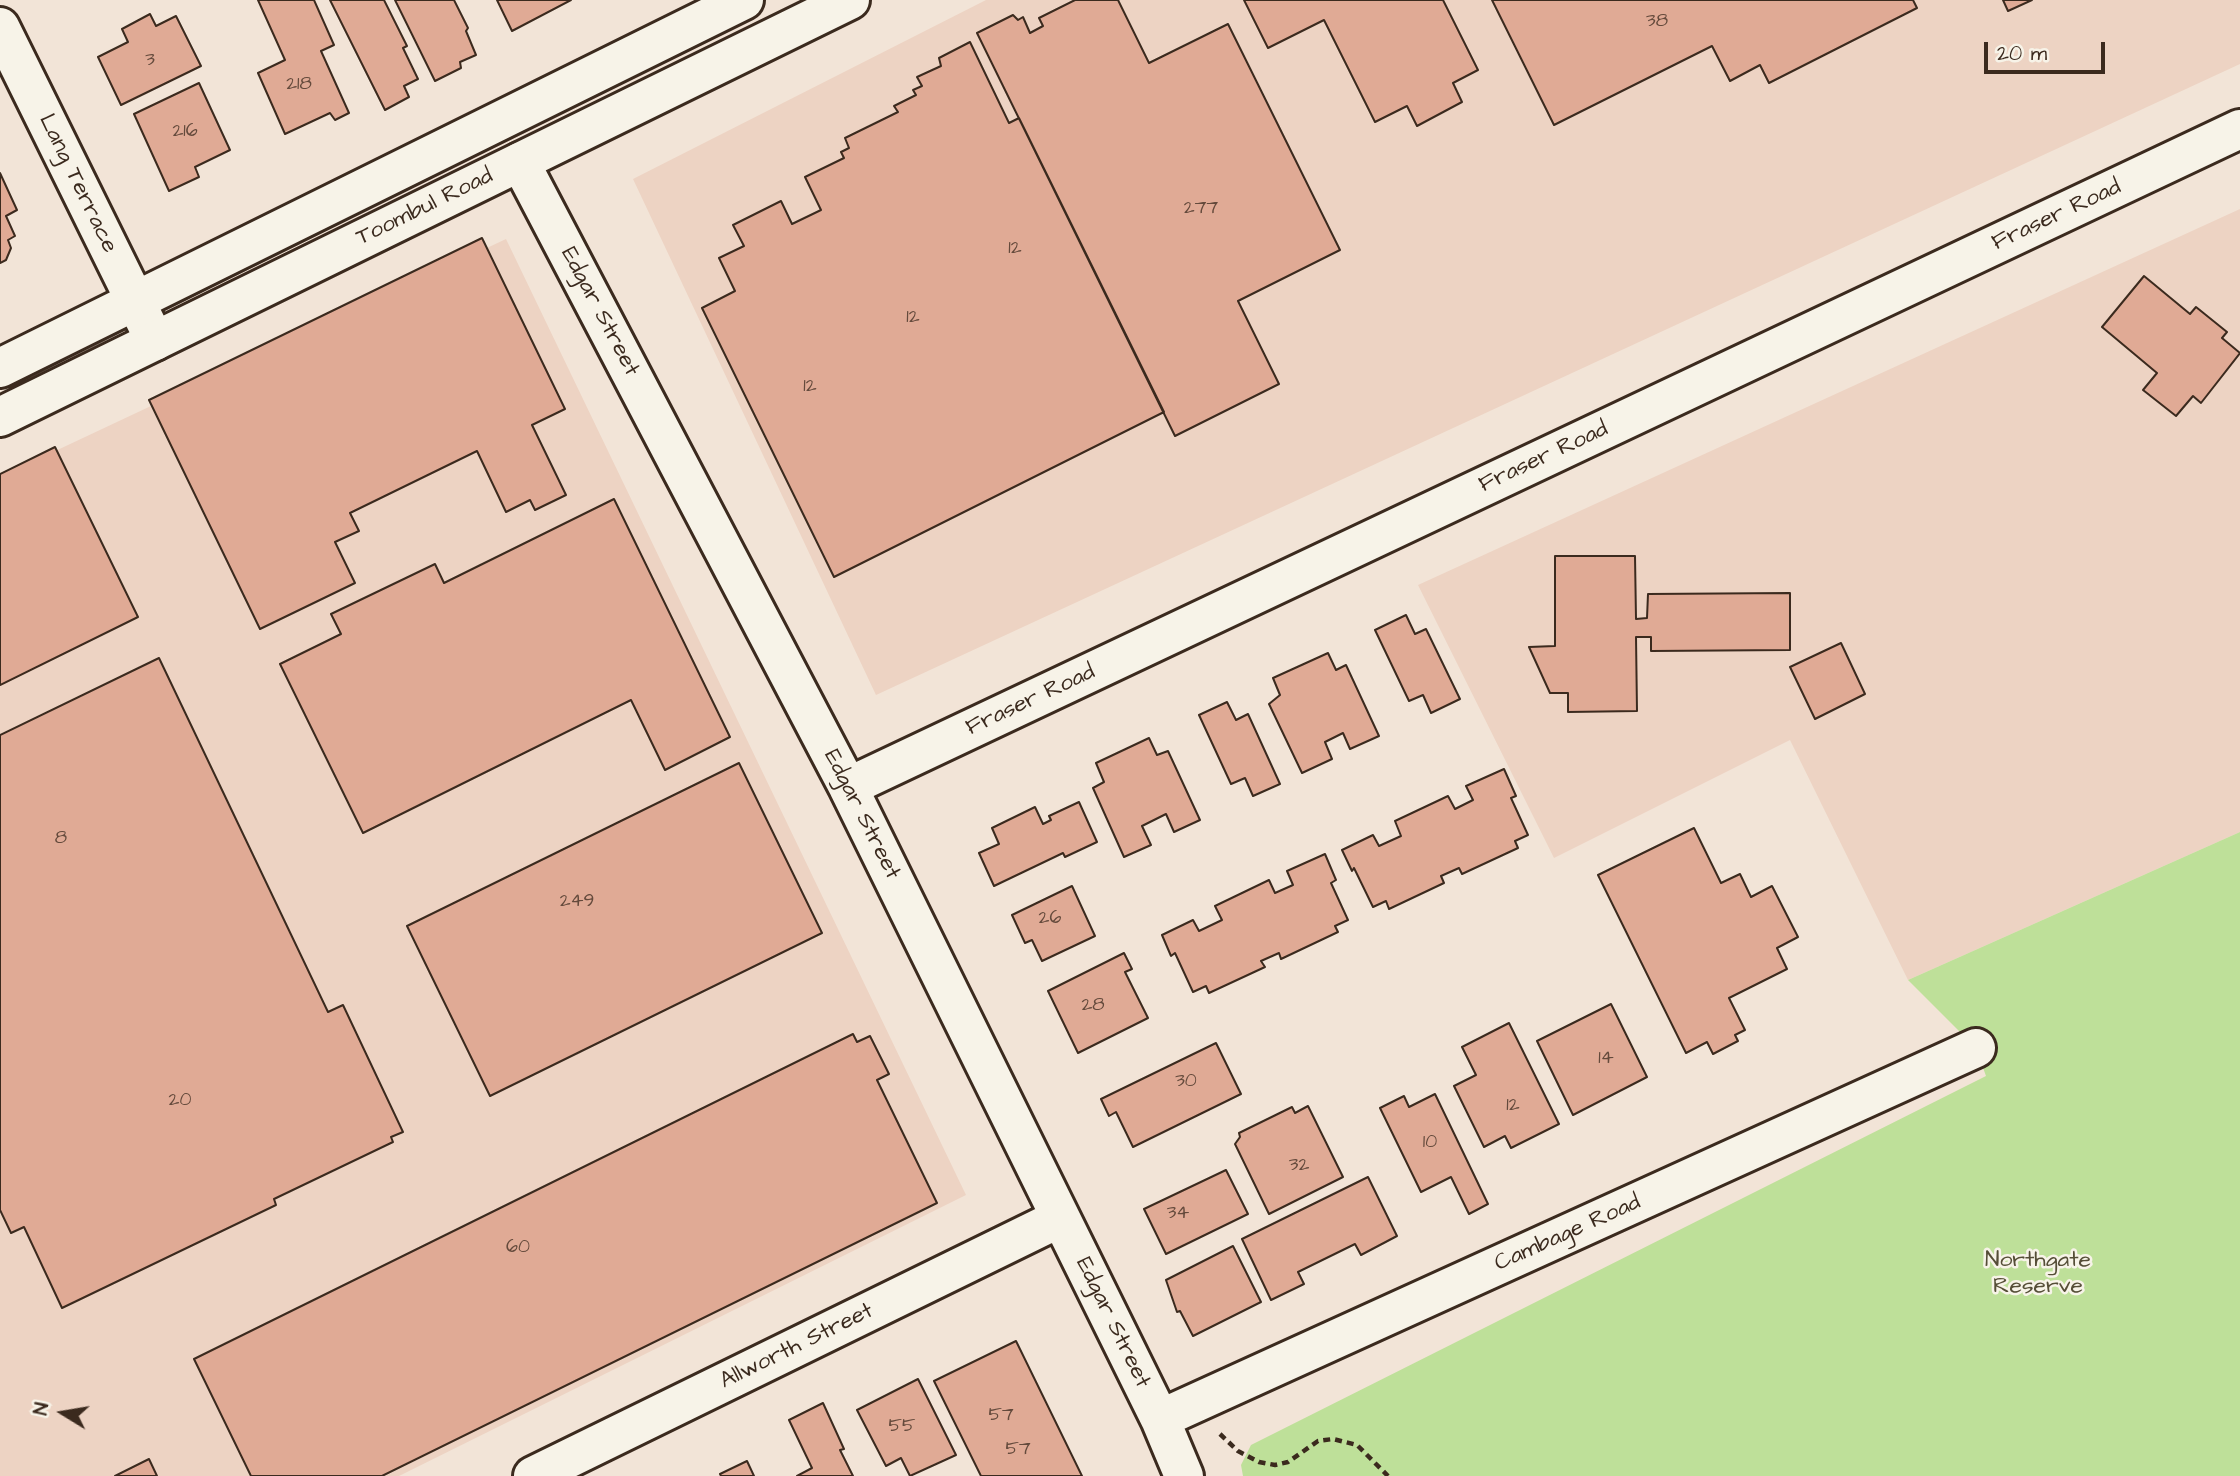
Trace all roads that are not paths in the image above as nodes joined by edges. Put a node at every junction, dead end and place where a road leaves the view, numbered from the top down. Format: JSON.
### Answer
{"nodes":[{"id":1,"x":744,"y":0,"type":"edge"},
{"id":2,"x":850,"y":0,"type":"edge"},
{"id":3,"x":0,"y":27,"type":"edge"},
{"id":4,"x":2240,"y":129,"type":"edge"},
{"id":5,"x":520,"y":162,"type":"junction"},
{"id":6,"x":135,"y":301,"type":"junction"},
{"id":7,"x":155,"y":341,"type":"junction"},
{"id":8,"x":0,"y":368,"type":"edge"},
{"id":9,"x":0,"y":417,"type":"edge"},
{"id":10,"x":848,"y":787,"type":"junction"},
{"id":11,"x":1976,"y":1048,"type":"dead end"},
{"id":12,"x":1060,"y":1218,"type":"junction"},
{"id":13,"x":1176,"y":1412,"type":"junction"},
{"id":14,"x":533,"y":1476,"type":"edge"},
{"id":15,"x":1184,"y":1476,"type":"edge"}],
"edges":[{"from":1,"to":6,"type":"street","name":"Toombul Road"},
{"from":2,"to":5,"type":"street","name":"Toombul Road"},
{"from":3,"to":6,"type":"street","name":"Lang Terrace"},
{"from":4,"to":10,"type":"street","name":"Fraser Road"},
{"from":5,"to":7,"type":"street","name":"Toombul Road"},
{"from":5,"to":10,"type":"street","name":"Edgar Street"},
{"from":6,"to":7,"type":"street","name":"Lang Terrace"},
{"from":6,"to":8,"type":"street","name":"Toombul Road"},
{"from":7,"to":9,"type":"street","name":"Toombul Road"},
{"from":10,"to":12,"type":"street","name":"Edgar Street"},
{"from":11,"to":13,"type":"street","name":"Cambage Road"},
{"from":12,"to":13,"type":"street","name":"Edgar Street"},
{"from":12,"to":14,"type":"street","name":"Allworth Street"},
{"from":13,"to":15,"type":"street","name":"Edgar Street"}]}
